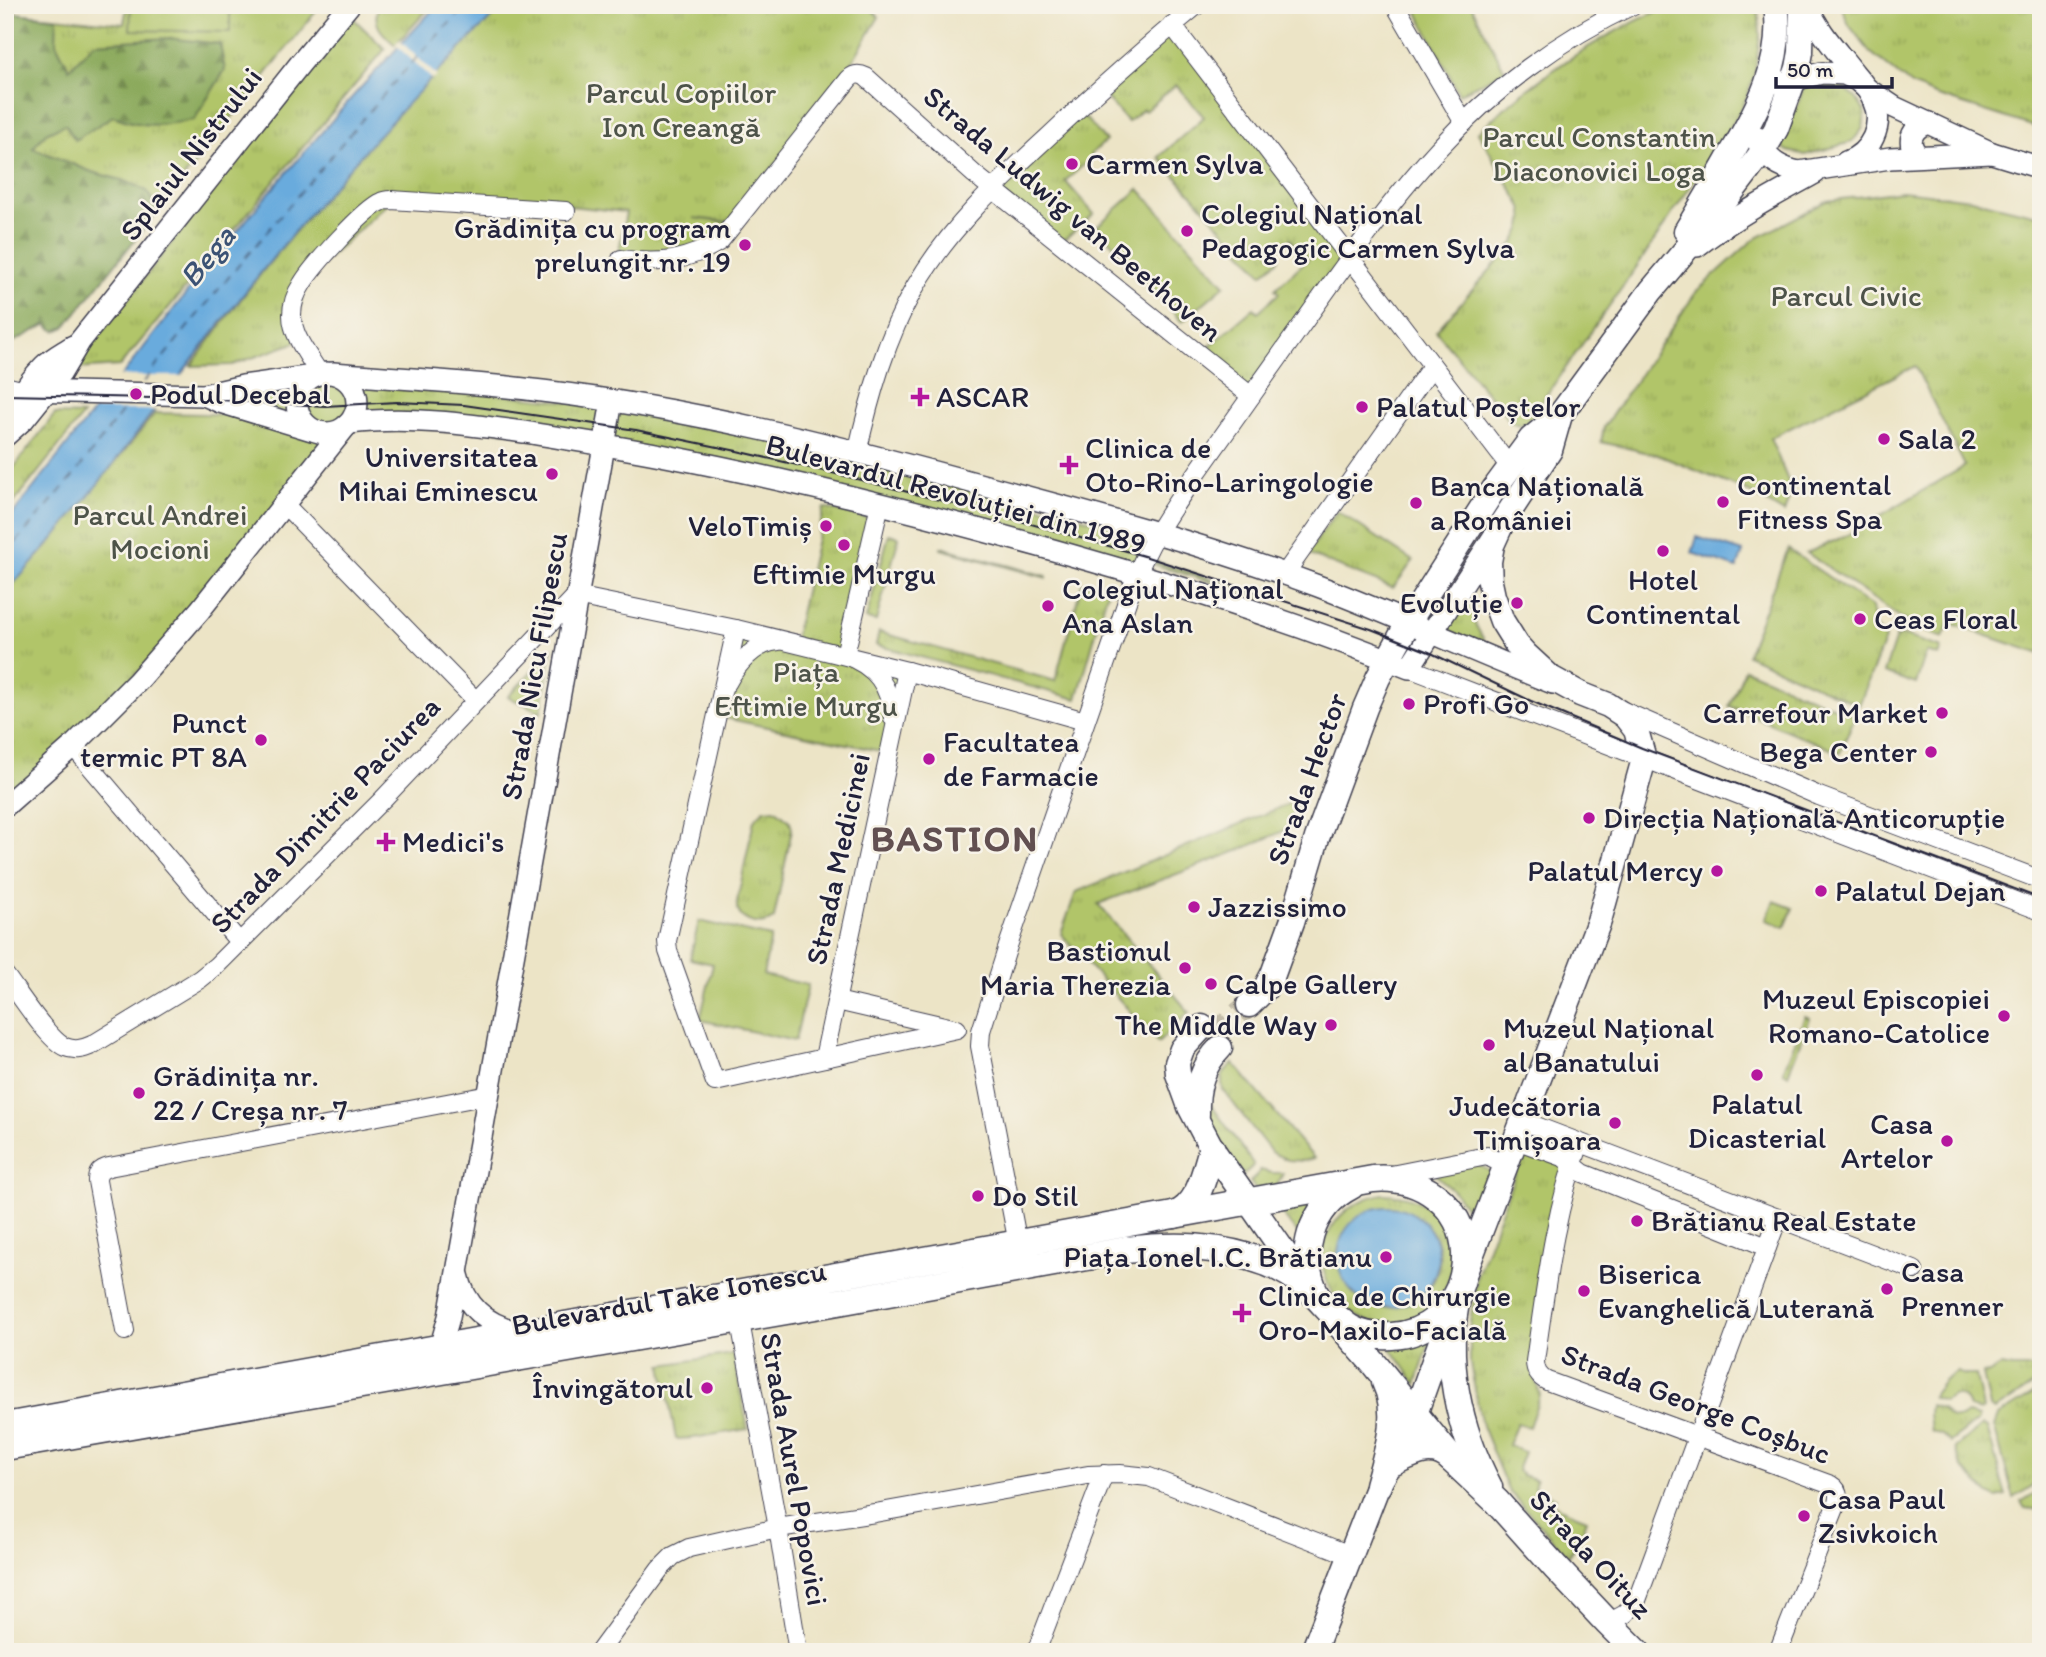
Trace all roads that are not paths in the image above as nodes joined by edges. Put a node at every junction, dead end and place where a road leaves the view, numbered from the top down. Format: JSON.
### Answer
{"nodes":[{"id":1,"x":349,"y":5,"type":"edge"},
{"id":2,"x":1197,"y":5,"type":"edge"},
{"id":3,"x":1395,"y":5,"type":"edge"},
{"id":4,"x":1776,"y":5,"type":"edge"},
{"id":5,"x":1804,"y":5,"type":"edge"},
{"id":6,"x":1627,"y":7,"type":"edge"},
{"id":7,"x":1172,"y":26,"type":"junction"},
{"id":8,"x":1795,"y":80,"type":"junction"},
{"id":9,"x":1867,"y":89,"type":"junction"},
{"id":10,"x":1759,"y":106,"type":"junction"},
{"id":11,"x":1464,"y":123,"type":"junction"},
{"id":12,"x":1929,"y":123,"type":"junction"},
{"id":13,"x":1763,"y":151,"type":"junction"},
{"id":14,"x":1992,"y":153,"type":"junction"},
{"id":15,"x":1920,"y":156,"type":"junction"},
{"id":16,"x":1827,"y":166,"type":"junction"},
{"id":17,"x":2041,"y":169,"type":"edge"},
{"id":18,"x":993,"y":189,"type":"junction"},
{"id":19,"x":566,"y":211,"type":"dead end"},
{"id":20,"x":621,"y":259,"type":"dead end"},
{"id":21,"x":1350,"y":259,"type":"junction"},
{"id":22,"x":1651,"y":291,"type":"junction"},
{"id":23,"x":1432,"y":366,"type":"junction"},
{"id":24,"x":322,"y":374,"type":"junction"},
{"id":25,"x":36,"y":390,"type":"edge"},
{"id":26,"x":204,"y":395,"type":"junction"},
{"id":27,"x":1251,"y":396,"type":"junction"},
{"id":28,"x":612,"y":401,"type":"junction"},
{"id":29,"x":1560,"y":415,"type":"junction"},
{"id":30,"x":348,"y":424,"type":"junction"},
{"id":31,"x":6,"y":431,"type":"edge"},
{"id":32,"x":319,"y":432,"type":"junction"},
{"id":33,"x":604,"y":444,"type":"junction"},
{"id":34,"x":857,"y":453,"type":"junction"},
{"id":35,"x":315,"y":467,"type":"junction"},
{"id":36,"x":1510,"y":467,"type":"junction"},
{"id":37,"x":284,"y":504,"type":"junction"},
{"id":38,"x":880,"y":504,"type":"junction"},
{"id":39,"x":1499,"y":528,"type":"junction"},
{"id":40,"x":1156,"y":533,"type":"junction"},
{"id":41,"x":1137,"y":573,"type":"junction"},
{"id":42,"x":1284,"y":575,"type":"junction"},
{"id":43,"x":576,"y":596,"type":"junction"},
{"id":44,"x":1408,"y":622,"type":"junction"},
{"id":45,"x":736,"y":629,"type":"junction"},
{"id":46,"x":1431,"y":632,"type":"junction"},
{"id":47,"x":790,"y":642,"type":"junction"},
{"id":48,"x":845,"y":655,"type":"junction"},
{"id":49,"x":1398,"y":664,"type":"junction"},
{"id":50,"x":907,"y":670,"type":"junction"},
{"id":51,"x":1580,"y":694,"type":"junction"},
{"id":52,"x":720,"y":699,"type":"junction"},
{"id":53,"x":475,"y":700,"type":"junction"},
{"id":54,"x":1608,"y":705,"type":"junction"},
{"id":55,"x":1085,"y":722,"type":"junction"},
{"id":56,"x":892,"y":739,"type":"junction"},
{"id":57,"x":73,"y":746,"type":"junction"},
{"id":58,"x":1644,"y":760,"type":"junction"},
{"id":59,"x":5,"y":806,"type":"edge"},
{"id":60,"x":2041,"y":880,"type":"edge"},
{"id":61,"x":2041,"y":911,"type":"edge"},
{"id":62,"x":240,"y":943,"type":"junction"},
{"id":63,"x":5,"y":975,"type":"edge"},
{"id":64,"x":837,"y":1001,"type":"junction"},
{"id":65,"x":1249,"y":1005,"type":"tunnel mouth"},
{"id":66,"x":957,"y":1029,"type":"junction"},
{"id":67,"x":980,"y":1035,"type":"junction"},
{"id":68,"x":824,"y":1058,"type":"junction"},
{"id":69,"x":489,"y":1095,"type":"junction"},
{"id":70,"x":1198,"y":1124,"type":"junction"},
{"id":71,"x":1519,"y":1130,"type":"junction"},
{"id":72,"x":1580,"y":1143,"type":"junction"},
{"id":73,"x":1212,"y":1149,"type":"junction"},
{"id":74,"x":1572,"y":1165,"type":"junction"},
{"id":75,"x":1503,"y":1172,"type":"junction"},
{"id":76,"x":1366,"y":1181,"type":"junction"},
{"id":77,"x":1249,"y":1202,"type":"junction"},
{"id":78,"x":1162,"y":1218,"type":"junction"},
{"id":79,"x":1778,"y":1218,"type":"junction"},
{"id":80,"x":1018,"y":1244,"type":"junction"},
{"id":81,"x":1767,"y":1247,"type":"junction"},
{"id":82,"x":1914,"y":1270,"type":"dead end"},
{"id":83,"x":457,"y":1272,"type":"junction"},
{"id":84,"x":1461,"y":1284,"type":"junction"},
{"id":85,"x":1325,"y":1307,"type":"junction"},
{"id":86,"x":737,"y":1308,"type":"junction"},
{"id":87,"x":125,"y":1331,"type":"dead end"},
{"id":88,"x":525,"y":1333,"type":"junction"},
{"id":89,"x":437,"y":1360,"type":"junction"},
{"id":90,"x":1376,"y":1364,"type":"junction"},
{"id":91,"x":1415,"y":1416,"type":"junction"},
{"id":92,"x":5,"y":1426,"type":"edge"},
{"id":93,"x":1698,"y":1436,"type":"junction"},
{"id":94,"x":5,"y":1447,"type":"edge"},
{"id":95,"x":1452,"y":1461,"type":"junction"},
{"id":96,"x":1104,"y":1474,"type":"junction"},
{"id":97,"x":1385,"y":1474,"type":"junction"},
{"id":98,"x":1496,"y":1501,"type":"junction"},
{"id":99,"x":778,"y":1528,"type":"junction"},
{"id":100,"x":1350,"y":1555,"type":"junction"},
{"id":101,"x":1608,"y":1623,"type":"junction"},
{"id":102,"x":599,"y":1652,"type":"edge"},
{"id":103,"x":798,"y":1652,"type":"edge"},
{"id":104,"x":1036,"y":1652,"type":"edge"},
{"id":105,"x":1313,"y":1652,"type":"edge"},
{"id":106,"x":1637,"y":1652,"type":"edge"},
{"id":107,"x":1779,"y":1652,"type":"edge"}],
"edges":[{"from":1,"to":25,"type":"street","name":"Splaiul Nistrului"},
{"from":2,"to":7,"type":"street"},
{"from":3,"to":11,"type":"street"},
{"from":4,"to":10,"type":"main road"},
{"from":5,"to":8,"type":"main road"},
{"from":5,"to":9,"type":"street"},
{"from":6,"to":11,"type":"street"},
{"from":7,"to":18,"type":"street"},
{"from":7,"to":21,"type":"street"},
{"from":8,"to":9,"type":"street"},
{"from":8,"to":10,"type":"street"},
{"from":8,"to":13,"type":"main road"},
{"from":9,"to":12,"type":"street"},
{"from":9,"to":16,"type":"street"},
{"from":10,"to":13,"type":"street"},
{"from":10,"to":22,"type":"main road"},
{"from":11,"to":21,"type":"street"},
{"from":12,"to":14,"type":"street"},
{"from":12,"to":15,"type":"street"},
{"from":13,"to":16,"type":"street"},
{"from":13,"to":22,"type":"main road"},
{"from":14,"to":15,"type":"street"},
{"from":14,"to":17,"type":"street"},
{"from":15,"to":16,"type":"street"},
{"from":16,"to":22,"type":"street"},
{"from":18,"to":20,"type":"street","name":"Strada Ludwig van Beethoven"},
{"from":18,"to":27,"type":"street","name":"Strada Ludwig van Beethoven"},
{"from":18,"to":34,"type":"street"},
{"from":19,"to":24,"type":"street"},
{"from":21,"to":23,"type":"street"},
{"from":21,"to":27,"type":"street"},
{"from":22,"to":29,"type":"main road"},
{"from":23,"to":36,"type":"street"},
{"from":23,"to":42,"type":"street"},
{"from":24,"to":26,"type":"street","name":"Bulevardul Revoluției din 1989"},
{"from":24,"to":28,"type":"street","name":"Bulevardul Revoluției din 1989"},
{"from":24,"to":30,"type":"street"},
{"from":24,"to":32,"type":"street"},
{"from":25,"to":26,"type":"street"},
{"from":25,"to":31,"type":"street","name":"Splaiul Nistrului"},
{"from":26,"to":32,"type":"street"},
{"from":27,"to":40,"type":"street"},
{"from":28,"to":33,"type":"street","name":"Strada Nicu Filipescu"},
{"from":28,"to":34,"type":"street","name":"Bulevardul Revoluției din 1989"},
{"from":29,"to":36,"type":"main road","name":"Strada Hector"},
{"from":29,"to":39,"type":"main road"},
{"from":30,"to":32,"type":"street","name":"Bulevardul Revoluției din 1989"},
{"from":30,"to":33,"type":"street","name":"Bulevardul Revoluției din 1989"},
{"from":30,"to":35,"type":"street"},
{"from":32,"to":35,"type":"street"},
{"from":33,"to":38,"type":"street","name":"Bulevardul Revoluției din 1989"},
{"from":33,"to":43,"type":"street","name":"Strada Nicu Filipescu"},
{"from":34,"to":40,"type":"street","name":"Bulevardul Revoluției din 1989"},
{"from":35,"to":37,"type":"street"},
{"from":36,"to":44,"type":"main road","name":"Strada Hector"},
{"from":37,"to":53,"type":"street"},
{"from":37,"to":57,"type":"street"},
{"from":38,"to":41,"type":"street","name":"Bulevardul Revoluției din 1989"},
{"from":38,"to":48,"type":"street"},
{"from":39,"to":46,"type":"street"},
{"from":39,"to":51,"type":"main road"},
{"from":40,"to":41,"type":"street"},
{"from":40,"to":42,"type":"street","name":"Bulevardul Revoluției din 1989"},
{"from":41,"to":49,"type":"street","name":"Bulevardul Revoluției din 1989"},
{"from":41,"to":55,"type":"street"},
{"from":42,"to":44,"type":"street","name":"Bulevardul Revoluției din 1989"},
{"from":43,"to":45,"type":"street"},
{"from":43,"to":53,"type":"street","name":"Strada Dimitrie Paciurea"},
{"from":43,"to":69,"type":"street","name":"Strada Nicu Filipescu"},
{"from":44,"to":46,"type":"street","name":"Bulevardul Revoluției din 1989"},
{"from":44,"to":49,"type":"main road","name":"Strada Hector"},
{"from":45,"to":47,"type":"street"},
{"from":45,"to":52,"type":"street"},
{"from":46,"to":49,"type":"street"},
{"from":46,"to":51,"type":"street","name":"Bulevardul Revoluției din 1989"},
{"from":47,"to":48,"type":"street"},
{"from":47,"to":52,"type":"street"},
{"from":48,"to":50,"type":"street"},
{"from":48,"to":56,"type":"street"},
{"from":49,"to":58,"type":"street","name":"Bulevardul Revoluției din 1989"},
{"from":49,"to":65,"type":"main road","name":"Strada Hector"},
{"from":50,"to":55,"type":"street"},
{"from":50,"to":56,"type":"street","name":"Strada Medicinei"},
{"from":51,"to":54,"type":"main road","name":"Bulevardul Revoluției din 1989"},
{"from":52,"to":68,"type":"street"},
{"from":53,"to":62,"type":"street","name":"Strada Dimitrie Paciurea"},
{"from":54,"to":58,"type":"main road","name":"Bulevardul Revoluției din 1989"},
{"from":54,"to":60,"type":"street"},
{"from":55,"to":67,"type":"street"},
{"from":56,"to":64,"type":"street","name":"Strada Medicinei"},
{"from":57,"to":59,"type":"street"},
{"from":57,"to":62,"type":"street"},
{"from":58,"to":61,"type":"street","name":"Bulevardul Revoluției din 1989"},
{"from":58,"to":71,"type":"main road"},
{"from":62,"to":63,"type":"street","name":"Strada Dimitrie Paciurea"},
{"from":64,"to":66,"type":"street"},
{"from":64,"to":68,"type":"street","name":"Strada Medicinei"},
{"from":66,"to":67,"type":"street"},
{"from":66,"to":68,"type":"street"},
{"from":67,"to":80,"type":"street"},
{"from":69,"to":83,"type":"street","name":"Strada Nicu Filipescu"},
{"from":69,"to":87,"type":"street"},
{"from":70,"to":70,"type":"main road"},
{"from":70,"to":73,"type":"main road"},
{"from":71,"to":72,"type":"street"},
{"from":71,"to":74,"type":"street"},
{"from":71,"to":75,"type":"main road"},
{"from":72,"to":74,"type":"street"},
{"from":72,"to":79,"type":"street"},
{"from":73,"to":77,"type":"main road"},
{"from":73,"to":78,"type":"main road"},
{"from":74,"to":81,"type":"street"},
{"from":74,"to":93,"type":"street","name":"Strada George Coșbuc"},
{"from":75,"to":76,"type":"street"},
{"from":75,"to":84,"type":"main road"},
{"from":76,"to":77,"type":"main road"},
{"from":76,"to":84,"type":"main road"},
{"from":76,"to":85,"type":"main road"},
{"from":77,"to":78,"type":"main road","name":"Bulevardul Take Ionescu"},
{"from":77,"to":85,"type":"main road"},
{"from":78,"to":80,"type":"main road","name":"Bulevardul Take Ionescu"},
{"from":79,"to":81,"type":"street"},
{"from":79,"to":82,"type":"street"},
{"from":80,"to":86,"type":"main road","name":"Bulevardul Take Ionescu"},
{"from":81,"to":93,"type":"street"},
{"from":83,"to":88,"type":"street"},
{"from":83,"to":89,"type":"street","name":"Strada Nicu Filipescu"},
{"from":84,"to":85,"type":"main road"},
{"from":84,"to":91,"type":"main road"},
{"from":84,"to":98,"type":"main road","name":"Strada Oituz"},
{"from":85,"to":86,"type":"main road","name":"Bulevardul Take Ionescu"},
{"from":85,"to":90,"type":"main road"},
{"from":86,"to":88,"type":"main road","name":"Bulevardul Take Ionescu"},
{"from":86,"to":89,"type":"main road","name":"Bulevardul Take Ionescu"},
{"from":86,"to":99,"type":"street","name":"Strada Aurel Popovici"},
{"from":88,"to":89,"type":"main road","name":"Bulevardul Take Ionescu"},
{"from":89,"to":92,"type":"main road","name":"Bulevardul Take Ionescu"},
{"from":89,"to":94,"type":"main road","name":"Bulevardul Take Ionescu"},
{"from":90,"to":91,"type":"main road"},
{"from":90,"to":97,"type":"main road"},
{"from":91,"to":95,"type":"main road","name":"Strada Oituz"},
{"from":91,"to":97,"type":"main road"},
{"from":93,"to":101,"type":"street"},
{"from":93,"to":107,"type":"street","name":"Strada George Coșbuc"},
{"from":95,"to":97,"type":"main road"},
{"from":95,"to":98,"type":"main road","name":"Strada Oituz"},
{"from":96,"to":99,"type":"street"},
{"from":96,"to":100,"type":"street"},
{"from":96,"to":104,"type":"street"},
{"from":97,"to":100,"type":"main road"},
{"from":98,"to":101,"type":"main road","name":"Strada Oituz"},
{"from":99,"to":102,"type":"street"},
{"from":99,"to":103,"type":"street","name":"Strada Aurel Popovici"},
{"from":100,"to":105,"type":"main road"},
{"from":101,"to":106,"type":"main road","name":"Strada Oituz"}]}
